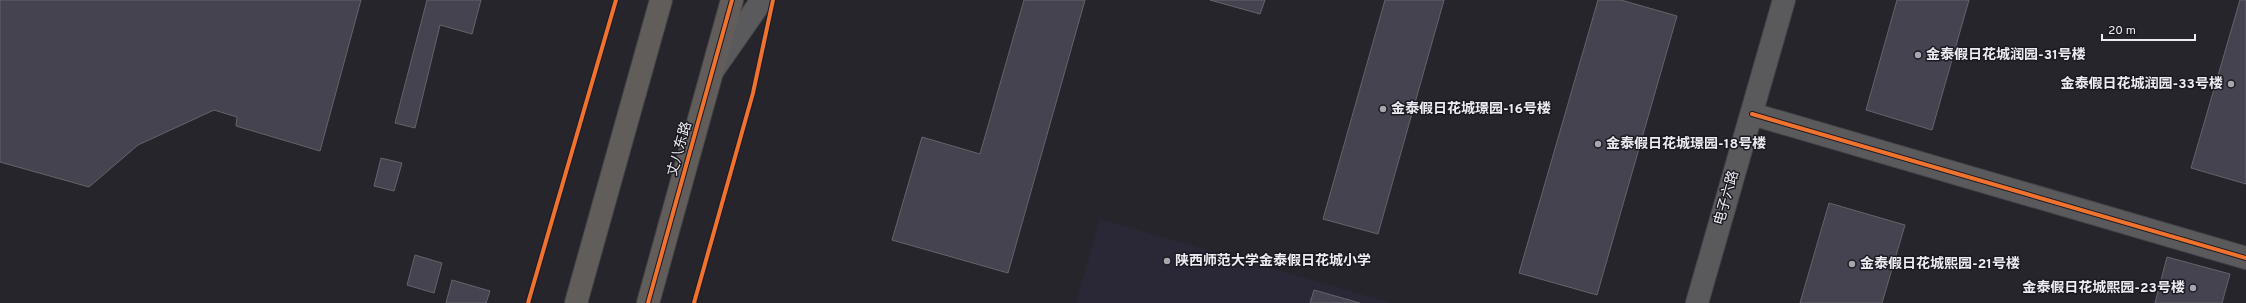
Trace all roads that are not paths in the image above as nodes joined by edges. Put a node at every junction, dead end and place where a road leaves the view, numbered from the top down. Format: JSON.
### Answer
{"nodes":[{"id":1,"x":661,"y":0,"type":"edge"},
{"id":2,"x":732,"y":0,"type":"edge"},
{"id":3,"x":762,"y":0,"type":"edge"},
{"id":4,"x":1784,"y":0,"type":"edge"},
{"id":5,"x":712,"y":72,"type":"junction"},
{"id":6,"x":1752,"y":114,"type":"junction"},
{"id":7,"x":2246,"y":258,"type":"edge"},
{"id":8,"x":576,"y":303,"type":"edge"},
{"id":9,"x":648,"y":303,"type":"edge"},
{"id":10,"x":1697,"y":303,"type":"edge"}],
"edges":[{"from":1,"to":8,"type":"main road"},
{"from":2,"to":5,"type":"main road","name":"丈八东路"},
{"from":3,"to":5,"type":"street"},
{"from":4,"to":6,"type":"street","name":"电子六路"},
{"from":5,"to":9,"type":"main road","name":"丈八东路"},
{"from":6,"to":7,"type":"street"},
{"from":6,"to":10,"type":"street","name":"电子六路"}]}
